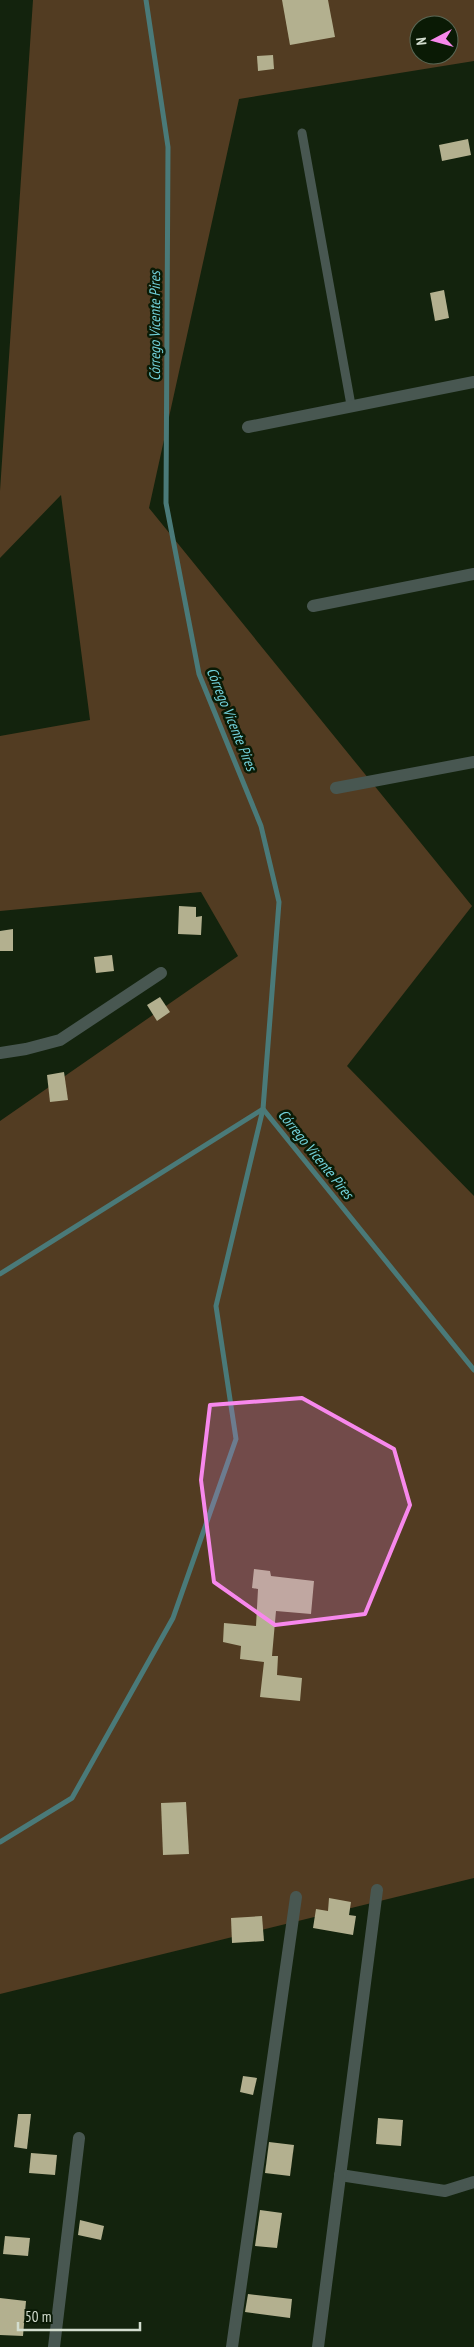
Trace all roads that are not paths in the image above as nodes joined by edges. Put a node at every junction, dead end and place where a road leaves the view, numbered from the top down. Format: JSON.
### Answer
{"nodes":[{"id":1,"x":302,"y":133,"type":"dead end"},
{"id":2,"x":474,"y":382,"type":"edge"},
{"id":3,"x":351,"y":404,"type":"junction"},
{"id":4,"x":248,"y":427,"type":"dead end"},
{"id":5,"x":474,"y":574,"type":"edge"},
{"id":6,"x":313,"y":606,"type":"dead end"},
{"id":7,"x":474,"y":762,"type":"edge"},
{"id":8,"x":336,"y":788,"type":"dead end"},
{"id":9,"x":161,"y":973,"type":"dead end"},
{"id":10,"x":0,"y":1053,"type":"edge"},
{"id":11,"x":376,"y":1890,"type":"dead end"},
{"id":12,"x":296,"y":1897,"type":"dead end"},
{"id":13,"x":79,"y":2138,"type":"dead end"},
{"id":14,"x":340,"y":2175,"type":"junction"},
{"id":15,"x":474,"y":2182,"type":"edge"},
{"id":16,"x":54,"y":2347,"type":"edge"},
{"id":17,"x":232,"y":2347,"type":"edge"},
{"id":18,"x":318,"y":2347,"type":"edge"}],
"edges":[{"from":1,"to":3,"type":"lane"},
{"from":2,"to":3,"type":"street"},
{"from":3,"to":4,"type":"street"},
{"from":5,"to":6,"type":"street"},
{"from":7,"to":8,"type":"street"},
{"from":9,"to":10,"type":"street"},
{"from":11,"to":14,"type":"street"},
{"from":12,"to":17,"type":"street"},
{"from":13,"to":16,"type":"street"},
{"from":14,"to":15,"type":"street"},
{"from":14,"to":18,"type":"street"}]}
